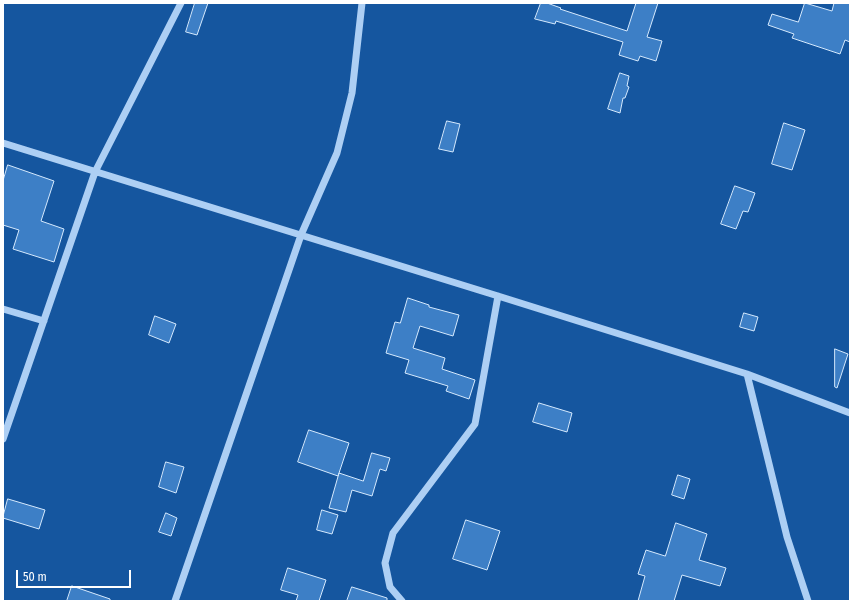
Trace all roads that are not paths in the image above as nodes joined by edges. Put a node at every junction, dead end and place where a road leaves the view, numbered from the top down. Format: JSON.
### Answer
{"nodes":[{"id":1,"x":181,"y":3,"type":"edge"},
{"id":2,"x":362,"y":3,"type":"edge"},
{"id":3,"x":3,"y":143,"type":"edge"},
{"id":4,"x":95,"y":172,"type":"junction"},
{"id":5,"x":301,"y":235,"type":"junction"},
{"id":6,"x":498,"y":296,"type":"junction"},
{"id":7,"x":3,"y":309,"type":"edge"},
{"id":8,"x":44,"y":321,"type":"junction"},
{"id":9,"x":748,"y":374,"type":"junction"},
{"id":10,"x":850,"y":412,"type":"edge"},
{"id":11,"x":3,"y":439,"type":"edge"},
{"id":12,"x":175,"y":601,"type":"edge"},
{"id":13,"x":402,"y":601,"type":"edge"},
{"id":14,"x":808,"y":601,"type":"edge"}],
"edges":[{"from":1,"to":4,"type":"street"},
{"from":2,"to":5,"type":"street"},
{"from":3,"to":4,"type":"street"},
{"from":4,"to":5,"type":"street"},
{"from":4,"to":8,"type":"street"},
{"from":5,"to":6,"type":"street"},
{"from":5,"to":12,"type":"street"},
{"from":6,"to":9,"type":"street"},
{"from":6,"to":13,"type":"street"},
{"from":7,"to":8,"type":"street"},
{"from":8,"to":11,"type":"street"},
{"from":9,"to":10,"type":"street"},
{"from":9,"to":14,"type":"street"}]}
